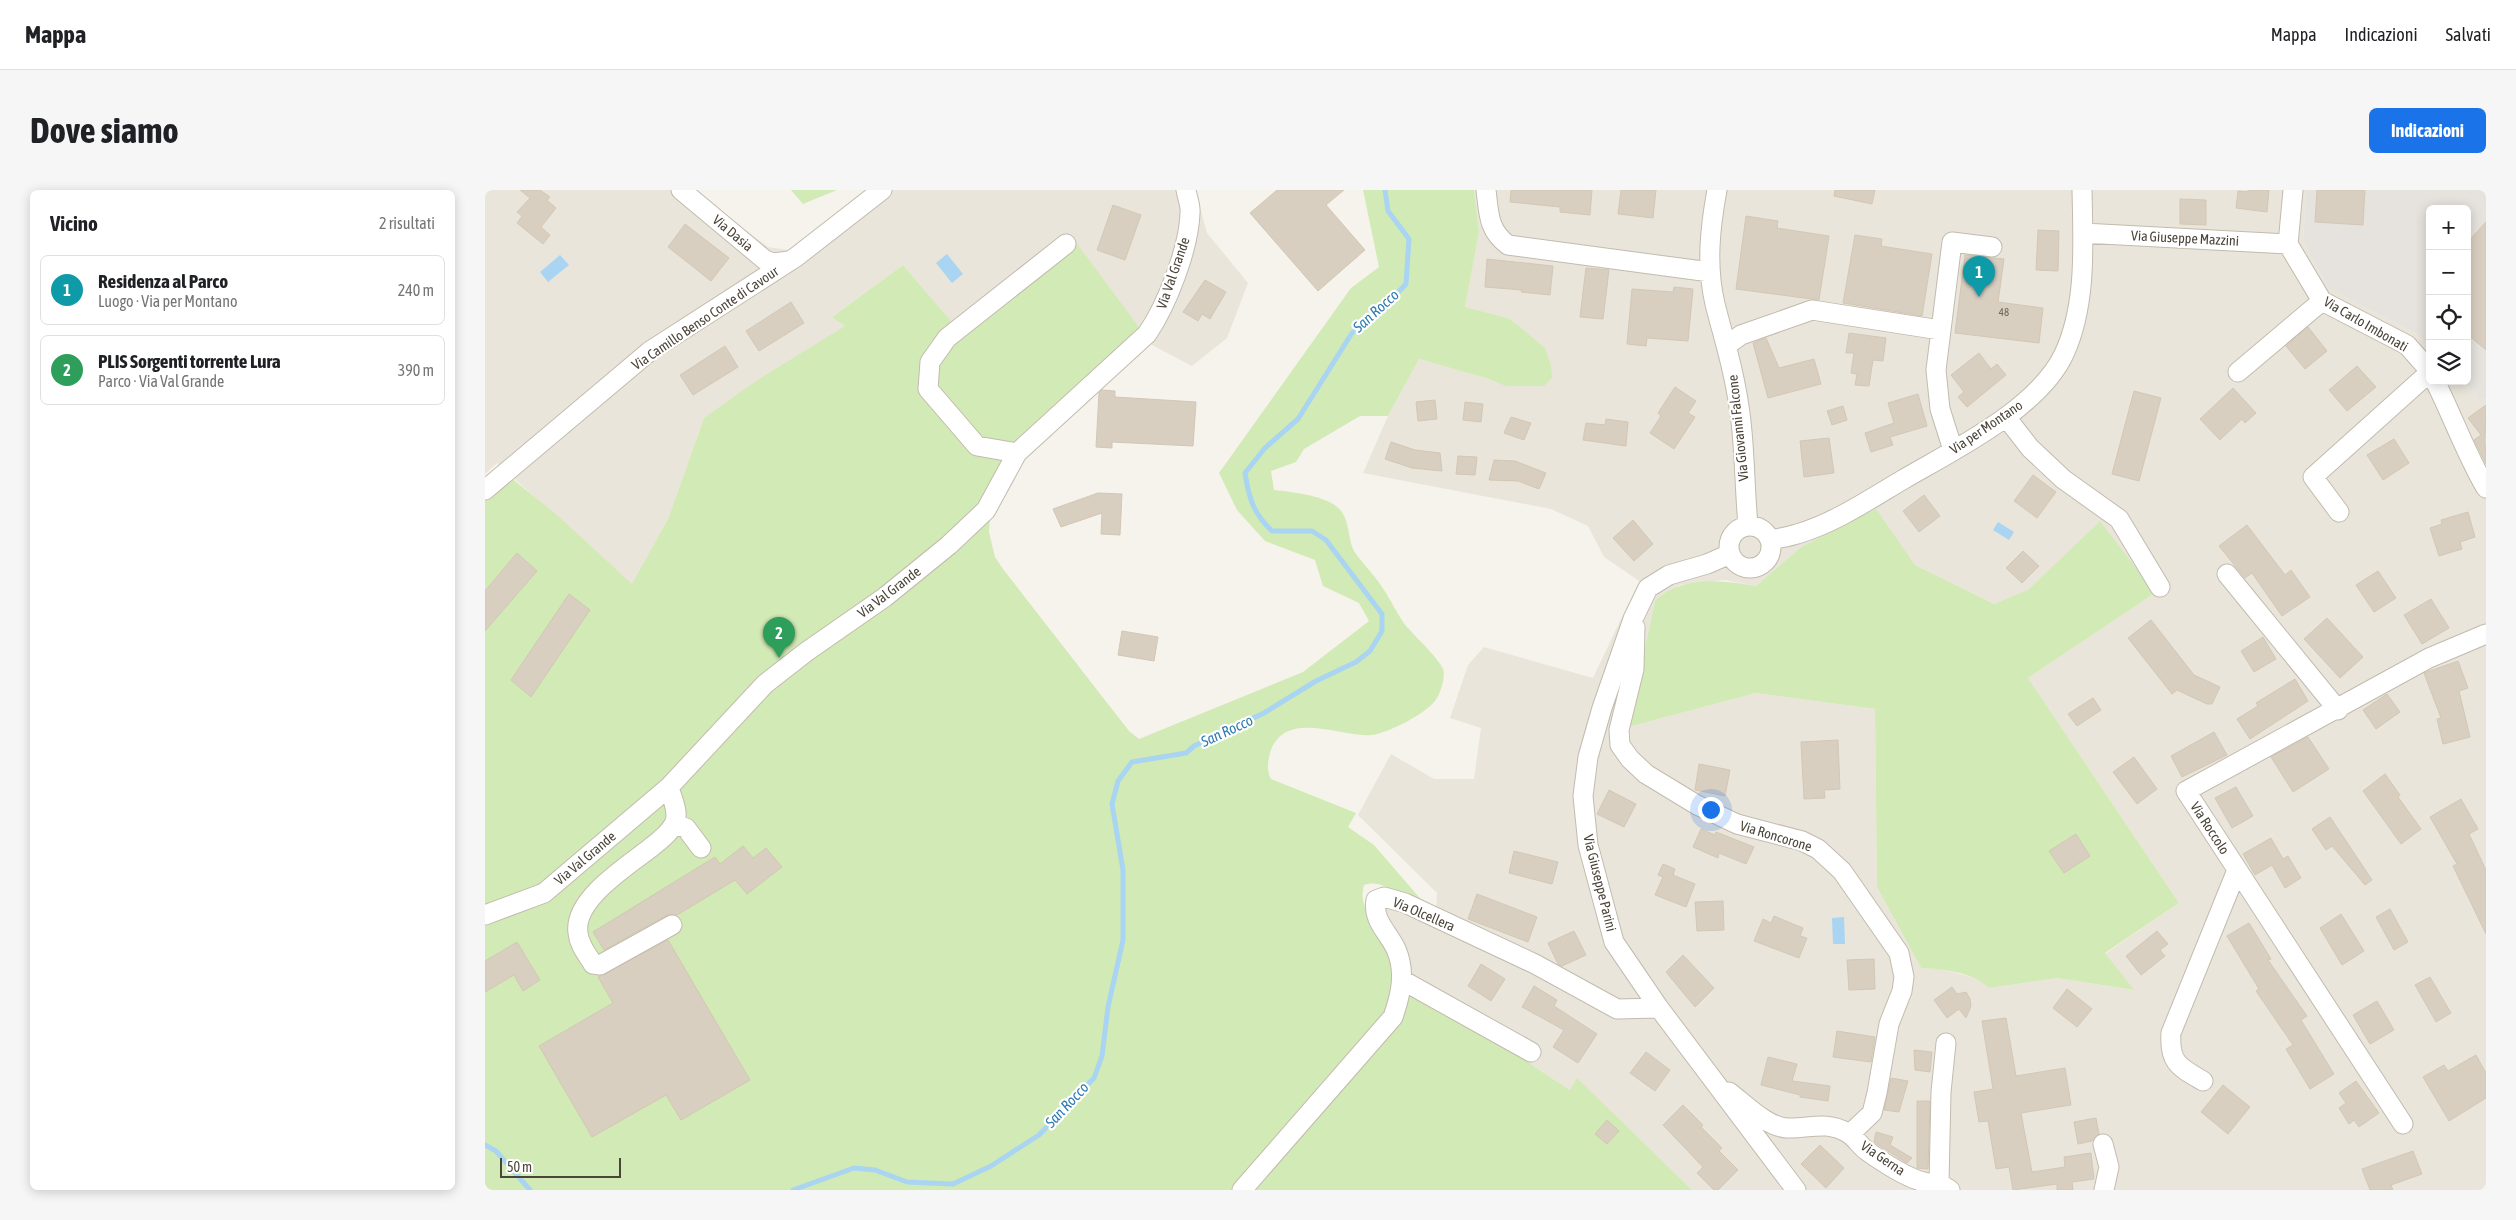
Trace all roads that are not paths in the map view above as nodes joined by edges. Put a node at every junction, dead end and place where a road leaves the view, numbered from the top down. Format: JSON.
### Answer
{"nodes":[{"id":1,"x":681,"y":190,"type":"edge"},
{"id":2,"x":882,"y":190,"type":"edge"},
{"id":3,"x":1186,"y":190,"type":"edge"},
{"id":4,"x":1486,"y":190,"type":"edge"},
{"id":5,"x":1717,"y":190,"type":"edge"},
{"id":6,"x":2082,"y":190,"type":"edge"},
{"id":7,"x":2293,"y":190,"type":"edge"},
{"id":8,"x":2083,"y":233,"type":"junction"},
{"id":9,"x":1066,"y":244,"type":"dead end"},
{"id":10,"x":2288,"y":244,"type":"junction"},
{"id":11,"x":1992,"y":247,"type":"dead end"},
{"id":12,"x":789,"y":260,"type":"junction"},
{"id":13,"x":1710,"y":272,"type":"junction"},
{"id":14,"x":2322,"y":300,"type":"junction"},
{"id":15,"x":1941,"y":330,"type":"junction"},
{"id":16,"x":1727,"y":345,"type":"junction"},
{"id":17,"x":2426,"y":367,"type":"edge"},
{"id":18,"x":2238,"y":372,"type":"dead end"},
{"id":19,"x":2426,"y":376,"type":"edge"},
{"id":20,"x":2437,"y":385,"type":"edge"},
{"id":21,"x":2006,"y":417,"type":"junction"},
{"id":22,"x":1953,"y":450,"type":"junction"},
{"id":23,"x":1017,"y":453,"type":"junction"},
{"id":24,"x":2486,"y":488,"type":"edge"},
{"id":25,"x":485,"y":490,"type":"edge"},
{"id":26,"x":2339,"y":512,"type":"dead end"},
{"id":27,"x":1748,"y":526,"type":"junction"},
{"id":28,"x":1771,"y":540,"type":"junction"},
{"id":29,"x":1730,"y":554,"type":"junction"},
{"id":30,"x":2227,"y":574,"type":"dead end"},
{"id":31,"x":2160,"y":587,"type":"dead end"},
{"id":32,"x":1633,"y":619,"type":"junction"},
{"id":33,"x":2486,"y":634,"type":"edge"},
{"id":34,"x":2338,"y":710,"type":"junction"},
{"id":35,"x":669,"y":787,"type":"junction"},
{"id":36,"x":675,"y":824,"type":"junction"},
{"id":37,"x":701,"y":848,"type":"dead end"},
{"id":38,"x":2237,"y":870,"type":"junction"},
{"id":39,"x":485,"y":915,"type":"edge"},
{"id":40,"x":672,"y":925,"type":"dead end"},
{"id":41,"x":1402,"y":980,"type":"junction"},
{"id":42,"x":1659,"y":1008,"type":"junction"},
{"id":43,"x":1946,"y":1043,"type":"dead end"},
{"id":44,"x":1531,"y":1052,"type":"dead end"},
{"id":45,"x":1712,"y":1079,"type":"junction"},
{"id":46,"x":2203,"y":1081,"type":"dead end"},
{"id":47,"x":2403,"y":1124,"type":"dead end"},
{"id":48,"x":1850,"y":1134,"type":"junction"},
{"id":49,"x":2103,"y":1144,"type":"dead end"},
{"id":50,"x":1790,"y":1187,"type":"edge"},
{"id":51,"x":1945,"y":1187,"type":"edge"},
{"id":52,"x":1242,"y":1190,"type":"edge"},
{"id":53,"x":2103,"y":1190,"type":"edge"}],
"edges":[{"from":1,"to":12,"type":"street","name":"Via Dasia"},
{"from":2,"to":12,"type":"street","name":"Via Camillo Benso Conte di Cavour"},
{"from":3,"to":23,"type":"street","name":"Via Val Grande"},
{"from":4,"to":13,"type":"street"},
{"from":5,"to":13,"type":"street","name":"Via Giovanni Falcone"},
{"from":6,"to":8,"type":"street","name":"Via per Montano"},
{"from":7,"to":10,"type":"street"},
{"from":8,"to":10,"type":"street","name":"Via Giuseppe Mazzini"},
{"from":8,"to":21,"type":"street","name":"Via per Montano"},
{"from":9,"to":23,"type":"street"},
{"from":10,"to":14,"type":"street","name":"Via Carlo Imbonati"},
{"from":11,"to":15,"type":"street"},
{"from":12,"to":25,"type":"street","name":"Via Camillo Benso Conte di Cavour"},
{"from":13,"to":16,"type":"street","name":"Via Giovanni Falcone"},
{"from":14,"to":17,"type":"street","name":"Via Carlo Imbonati"},
{"from":14,"to":18,"type":"street"},
{"from":15,"to":16,"type":"street"},
{"from":15,"to":22,"type":"street"},
{"from":16,"to":27,"type":"street","name":"Via Giovanni Falcone"},
{"from":19,"to":26,"type":"street"},
{"from":20,"to":24,"type":"street"},
{"from":21,"to":22,"type":"street","name":"Via per Montano"},
{"from":21,"to":31,"type":"street"},
{"from":22,"to":28,"type":"street","name":"Via per Montano"},
{"from":23,"to":35,"type":"street","name":"Via Val Grande"},
{"from":27,"to":28,"type":"street"},
{"from":27,"to":29,"type":"street"},
{"from":28,"to":29,"type":"street"},
{"from":29,"to":32,"type":"street","name":"Via Giuseppe Parini"},
{"from":30,"to":34,"type":"street"},
{"from":32,"to":42,"type":"street","name":"Via Giuseppe Parini"},
{"from":32,"to":48,"type":"street","name":"Via Roncorone"},
{"from":33,"to":34,"type":"street","name":"Via Roccolo"},
{"from":34,"to":38,"type":"street","name":"Via Roccolo"},
{"from":35,"to":36,"type":"street"},
{"from":35,"to":39,"type":"street","name":"Via Val Grande"},
{"from":36,"to":37,"type":"street"},
{"from":36,"to":40,"type":"street"},
{"from":38,"to":46,"type":"street"},
{"from":38,"to":47,"type":"street","name":"Via Roccolo"},
{"from":41,"to":42,"type":"street","name":"Via Olcellera"},
{"from":41,"to":44,"type":"street"},
{"from":41,"to":52,"type":"street","name":"Via Olcellera"},
{"from":42,"to":45,"type":"street","name":"Via Giuseppe Parini"},
{"from":43,"to":51,"type":"street"},
{"from":45,"to":48,"type":"street","name":"Via Gerna"},
{"from":45,"to":50,"type":"street","name":"Via Giuseppe Parini"},
{"from":48,"to":51,"type":"street","name":"Via Gerna"},
{"from":49,"to":53,"type":"street"}]}
